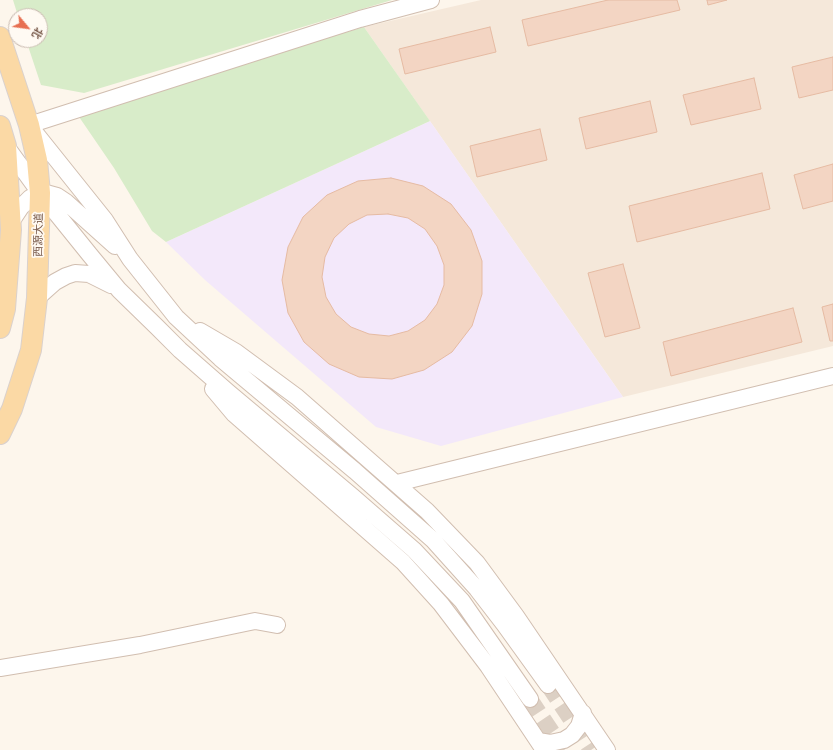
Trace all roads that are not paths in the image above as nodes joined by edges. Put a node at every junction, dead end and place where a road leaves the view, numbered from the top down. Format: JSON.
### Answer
{"nodes":[{"id":1,"x":431,"y":0,"type":"edge"},
{"id":2,"x":0,"y":37,"type":"edge"},
{"id":3,"x":30,"y":125,"type":"junction"},
{"id":4,"x":0,"y":126,"type":"edge"},
{"id":5,"x":6,"y":146,"type":"junction"},
{"id":6,"x":40,"y":193,"type":"junction"},
{"id":7,"x":11,"y":222,"type":"junction"},
{"id":8,"x":130,"y":259,"type":"junction"},
{"id":9,"x":119,"y":290,"type":"junction"},
{"id":10,"x":37,"y":298,"type":"junction"},
{"id":11,"x":176,"y":317,"type":"junction"},
{"id":12,"x":0,"y":328,"type":"edge"},
{"id":13,"x":180,"y":350,"type":"junction"},
{"id":14,"x":833,"y":376,"type":"edge"},
{"id":15,"x":0,"y":434,"type":"edge"},
{"id":16,"x":397,"y":483,"type":"junction"},
{"id":17,"x":277,"y":625,"type":"dead end"},
{"id":18,"x":0,"y":668,"type":"edge"},
{"id":19,"x":548,"y":685,"type":"tunnel mouth"},
{"id":20,"x":530,"y":699,"type":"tunnel mouth"},
{"id":21,"x":582,"y":713,"type":"junction"},
{"id":22,"x":541,"y":746,"type":"edge"},
{"id":23,"x":607,"y":750,"type":"edge"}],
"edges":[{"from":1,"to":3,"type":"street"},
{"from":2,"to":3,"type":"main road","name":"西源大道"},
{"from":3,"to":6,"type":"main road","name":"西源大道"},
{"from":3,"to":8,"type":"street"},
{"from":4,"to":5,"type":"main road"},
{"from":5,"to":6,"type":"street"},
{"from":5,"to":7,"type":"main road"},
{"from":6,"to":7,"type":"street"},
{"from":6,"to":8,"type":"street"},
{"from":6,"to":9,"type":"street"},
{"from":6,"to":10,"type":"main road","name":"西源大道"},
{"from":7,"to":12,"type":"main road"},
{"from":8,"to":11,"type":"street"},
{"from":9,"to":10,"type":"street"},
{"from":9,"to":13,"type":"street"},
{"from":10,"to":15,"type":"main road","name":"西源大道"},
{"from":11,"to":16,"type":"street"},
{"from":11,"to":19,"type":"street"},
{"from":13,"to":20,"type":"street"},
{"from":13,"to":22,"type":"street"},
{"from":14,"to":16,"type":"street"},
{"from":16,"to":21,"type":"street"},
{"from":17,"to":18,"type":"street"},
{"from":21,"to":22,"type":"street"},
{"from":21,"to":23,"type":"street"}]}
